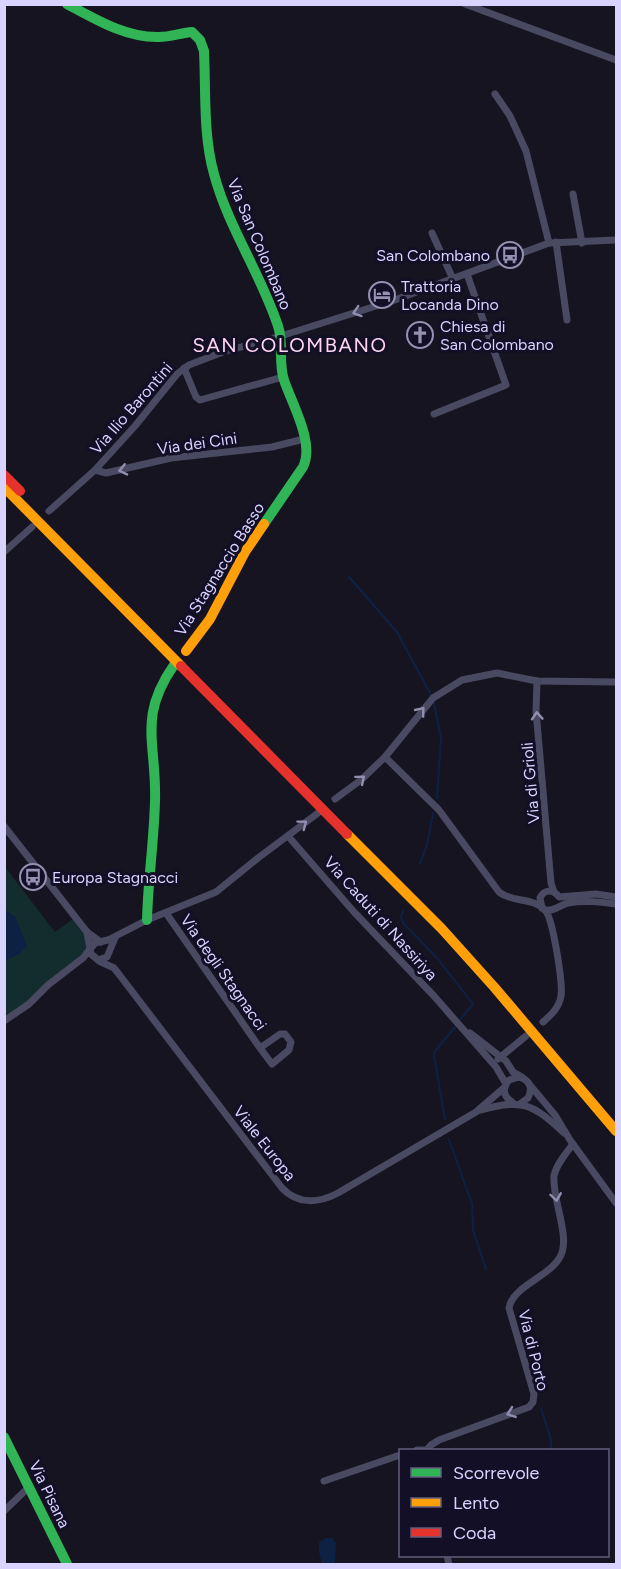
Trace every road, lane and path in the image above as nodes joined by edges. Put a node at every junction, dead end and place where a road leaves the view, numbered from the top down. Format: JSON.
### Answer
{"nodes":[{"id":1,"x":67,"y":4,"type":"edge"},
{"id":2,"x":465,"y":4,"type":"edge"},
{"id":3,"x":616,"y":60,"type":"edge"},
{"id":4,"x":495,"y":94,"type":"dead end"},
{"id":5,"x":573,"y":194,"type":"dead end"},
{"id":6,"x":432,"y":233,"type":"dead end"},
{"id":7,"x":616,"y":240,"type":"edge"},
{"id":8,"x":552,"y":243,"type":"junction"},
{"id":9,"x":582,"y":243,"type":"junction"},
{"id":10,"x":467,"y":274,"type":"junction"},
{"id":11,"x":453,"y":279,"type":"junction"},
{"id":12,"x":567,"y":320,"type":"dead end"},
{"id":13,"x":281,"y":336,"type":"junction"},
{"id":14,"x":184,"y":368,"type":"junction"},
{"id":15,"x":283,"y":377,"type":"junction"},
{"id":16,"x":434,"y":414,"type":"dead end"},
{"id":17,"x":304,"y":439,"type":"junction"},
{"id":18,"x":95,"y":470,"type":"junction"},
{"id":19,"x":4,"y":475,"type":"edge"},
{"id":20,"x":4,"y":487,"type":"edge"},
{"id":21,"x":50,"y":511,"type":"dead end"},
{"id":22,"x":32,"y":527,"type":"dead end"},
{"id":23,"x":4,"y":552,"type":"edge"},
{"id":24,"x":186,"y":651,"type":"dead end"},
{"id":25,"x":174,"y":665,"type":"dead end"},
{"id":26,"x":537,"y":681,"type":"junction"},
{"id":27,"x":616,"y":682,"type":"edge"},
{"id":28,"x":385,"y":758,"type":"junction"},
{"id":29,"x":335,"y":799,"type":"dead end"},
{"id":30,"x":318,"y":813,"type":"dead end"},
{"id":31,"x":4,"y":826,"type":"edge"},
{"id":32,"x":288,"y":836,"type":"junction"},
{"id":33,"x":551,"y":883,"type":"junction"},
{"id":34,"x":543,"y":893,"type":"junction"},
{"id":35,"x":556,"y":895,"type":"junction"},
{"id":36,"x":616,"y":897,"type":"edge"},
{"id":37,"x":527,"y":901,"type":"junction"},
{"id":38,"x":616,"y":904,"type":"edge"},
{"id":39,"x":556,"y":908,"type":"junction"},
{"id":40,"x":543,"y":909,"type":"junction"},
{"id":41,"x":166,"y":913,"type":"junction"},
{"id":42,"x":550,"y":919,"type":"junction"},
{"id":43,"x":147,"y":920,"type":"junction"},
{"id":44,"x":87,"y":932,"type":"junction"},
{"id":45,"x":116,"y":937,"type":"junction"},
{"id":46,"x":101,"y":942,"type":"junction"},
{"id":47,"x":91,"y":948,"type":"junction"},
{"id":48,"x":109,"y":951,"type":"junction"},
{"id":49,"x":81,"y":959,"type":"junction"},
{"id":50,"x":97,"y":960,"type":"junction"},
{"id":51,"x":114,"y":968,"type":"junction"},
{"id":52,"x":4,"y":1021,"type":"edge"},
{"id":53,"x":543,"y":1022,"type":"dead end"},
{"id":54,"x":526,"y":1036,"type":"dead end"},
{"id":55,"x":514,"y":1046,"type":"junction"},
{"id":56,"x":260,"y":1048,"type":"junction"},
{"id":57,"x":490,"y":1054,"type":"junction"},
{"id":58,"x":500,"y":1057,"type":"junction"},
{"id":59,"x":508,"y":1063,"type":"junction"},
{"id":60,"x":495,"y":1067,"type":"junction"},
{"id":61,"x":522,"y":1077,"type":"junction"},
{"id":62,"x":529,"y":1084,"type":"junction"},
{"id":63,"x":505,"y":1085,"type":"junction"},
{"id":64,"x":517,"y":1103,"type":"junction"},
{"id":65,"x":476,"y":1112,"type":"junction"},
{"id":66,"x":616,"y":1118,"type":"edge"},
{"id":67,"x":616,"y":1131,"type":"edge"},
{"id":68,"x":571,"y":1142,"type":"junction"},
{"id":69,"x":616,"y":1203,"type":"edge"},
{"id":70,"x":4,"y":1437,"type":"edge"},
{"id":71,"x":428,"y":1449,"type":"edge"},
{"id":72,"x":399,"y":1455,"type":"edge"},
{"id":73,"x":324,"y":1481,"type":"dead end"},
{"id":74,"x":29,"y":1487,"type":"junction"},
{"id":75,"x":4,"y":1511,"type":"edge"},
{"id":76,"x":67,"y":1564,"type":"edge"}],
"edges":[{"from":1,"to":13,"type":"main road","name":"Via San Colombano"},
{"from":2,"to":3,"type":"street"},
{"from":4,"to":8,"type":"street"},
{"from":5,"to":9,"type":"street"},
{"from":6,"to":11,"type":"street"},
{"from":7,"to":9,"type":"street","name":"Via San Colombano"},
{"from":8,"to":9,"type":"street","name":"Via San Colombano"},
{"from":8,"to":10,"type":"street","name":"Via San Colombano"},
{"from":8,"to":12,"type":"street"},
{"from":10,"to":11,"type":"street","name":"Via San Colombano"},
{"from":10,"to":16,"type":"street"},
{"from":11,"to":13,"type":"street","name":"Via San Colombano","one_way":true},
{"from":13,"to":14,"type":"street","name":"Via Ilio Barontini"},
{"from":13,"to":15,"type":"main road","name":"Via Stagnaccio Basso"},
{"from":14,"to":15,"type":"street"},
{"from":14,"to":18,"type":"street","name":"Via Ilio Barontini"},
{"from":15,"to":17,"type":"main road","name":"Via Stagnaccio Basso"},
{"from":17,"to":18,"type":"street","name":"Via dei Cini","one_way":true},
{"from":17,"to":24,"type":"main road","name":"Via Stagnaccio Basso"},
{"from":18,"to":21,"type":"street","name":"Via Ilio Barontini"},
{"from":19,"to":66,"type":"main road"},
{"from":20,"to":67,"type":"main road"},
{"from":22,"to":23,"type":"street"},
{"from":25,"to":43,"type":"main road"},
{"from":26,"to":27,"type":"street"},
{"from":28,"to":26,"type":"street","one_way":true},
{"from":33,"to":26,"type":"street","name":"Via di Grioli","one_way":true},
{"from":29,"to":28,"type":"street","one_way":true},
{"from":28,"to":37,"type":"street"},
{"from":32,"to":30,"type":"street","name":"Via degli Stagnacci","one_way":true},
{"from":31,"to":44,"type":"street"},
{"from":32,"to":41,"type":"street","name":"Via degli Stagnacci"},
{"from":32,"to":57,"type":"street","name":"Via Caduti di Nassiriya"},
{"from":33,"to":34,"type":"street"},
{"from":33,"to":35,"type":"street","name":"Via di Grioli"},
{"from":34,"to":35,"type":"street"},
{"from":34,"to":37,"type":"street"},
{"from":34,"to":40,"type":"street"},
{"from":35,"to":36,"type":"street"},
{"from":35,"to":39,"type":"street"},
{"from":37,"to":40,"type":"street"},
{"from":38,"to":39,"type":"street"},
{"from":39,"to":40,"type":"street"},
{"from":39,"to":42,"type":"street"},
{"from":40,"to":42,"type":"street"},
{"from":41,"to":43,"type":"street","name":"Via degli Stagnacci"},
{"from":41,"to":56,"type":"street","name":"Via degli Stagnacci"},
{"from":42,"to":53,"type":"street"},
{"from":43,"to":45,"type":"street","name":"Via degli Stagnacci"},
{"from":44,"to":46,"type":"street"},
{"from":44,"to":47,"type":"street"},
{"from":45,"to":46,"type":"street","name":"Via degli Stagnacci"},
{"from":45,"to":48,"type":"street"},
{"from":46,"to":47,"type":"street","name":"Via degli Stagnacci"},
{"from":46,"to":48,"type":"street"},
{"from":47,"to":49,"type":"street","name":"Via degli Stagnacci"},
{"from":47,"to":50,"type":"street"},
{"from":48,"to":50,"type":"street"},
{"from":48,"to":51,"type":"street","name":"Viale Europa"},
{"from":49,"to":50,"type":"street"},
{"from":49,"to":52,"type":"street","name":"Via degli Stagnacci"},
{"from":50,"to":51,"type":"street","name":"Viale Europa"},
{"from":51,"to":65,"type":"street","name":"Viale Europa"},
{"from":54,"to":55,"type":"street"},
{"from":55,"to":58,"type":"street"},
{"from":55,"to":59,"type":"street"},
{"from":56,"to":56,"type":"street","name":"Via degli Stagnacci"},
{"from":57,"to":58,"type":"street","name":"Via Caduti di Nassiriya"},
{"from":57,"to":60,"type":"street","name":"Via Caduti di Nassiriya"},
{"from":58,"to":59,"type":"street"},
{"from":58,"to":60,"type":"street"},
{"from":59,"to":61,"type":"street"},
{"from":60,"to":63,"type":"street"},
{"from":61,"to":62,"type":"street"},
{"from":61,"to":63,"type":"street"},
{"from":62,"to":64,"type":"street"},
{"from":62,"to":68,"type":"street"},
{"from":63,"to":64,"type":"street"},
{"from":63,"to":65,"type":"street","name":"Viale Europa"},
{"from":64,"to":65,"type":"street","name":"Viale Europa"},
{"from":64,"to":68,"type":"street"},
{"from":68,"to":69,"type":"street"},
{"from":68,"to":71,"type":"street","name":"Via di Porto","one_way":true},
{"from":70,"to":74,"type":"main road","name":"Via Pisana"},
{"from":72,"to":73,"type":"street"},
{"from":74,"to":75,"type":"street"},
{"from":74,"to":76,"type":"main road","name":"Via Pisana"}]}
